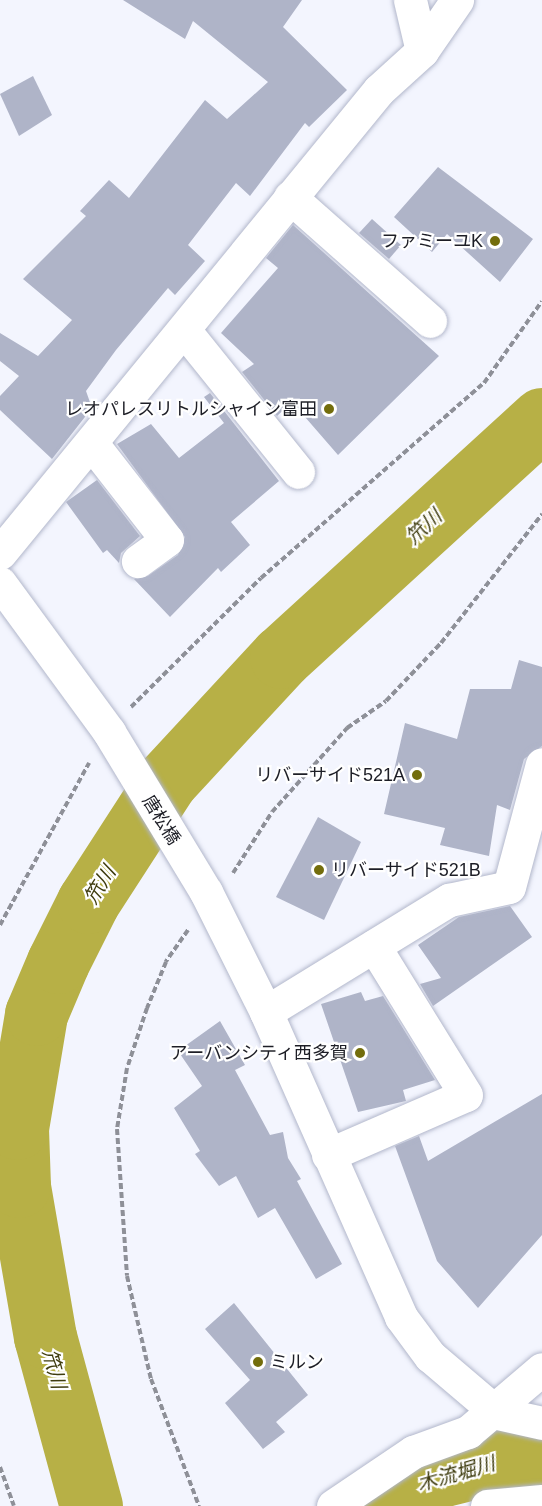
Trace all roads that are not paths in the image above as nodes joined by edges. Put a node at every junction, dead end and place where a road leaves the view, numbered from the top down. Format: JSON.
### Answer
{"nodes":[{"id":1,"x":410,"y":0,"type":"edge"},
{"id":2,"x":456,"y":0,"type":"edge"},
{"id":3,"x":423,"y":51,"type":"junction"},
{"id":4,"x":290,"y":197,"type":"junction"},
{"id":5,"x":430,"y":321,"type":"dead end"},
{"id":6,"x":184,"y":330,"type":"junction"},
{"id":7,"x":93,"y":445,"type":"junction"},
{"id":8,"x":298,"y":472,"type":"dead end"},
{"id":9,"x":0,"y":553,"type":"edge"},
{"id":10,"x":138,"y":561,"type":"dead end"},
{"id":11,"x":0,"y":583,"type":"edge"},
{"id":12,"x":542,"y":764,"type":"edge"},
{"id":13,"x":374,"y":946,"type":"junction"},
{"id":14,"x":266,"y":1012,"type":"junction"},
{"id":15,"x":328,"y":1155,"type":"junction"},
{"id":16,"x":542,"y":1369,"type":"edge"},
{"id":17,"x":497,"y":1413,"type":"junction"},
{"id":18,"x":542,"y":1423,"type":"edge"},
{"id":19,"x":542,"y":1501,"type":"edge"},
{"id":20,"x":333,"y":1506,"type":"edge"},
{"id":21,"x":487,"y":1506,"type":"edge"}],
"edges":[{"from":1,"to":3,"type":"street"},
{"from":2,"to":3,"type":"street"},
{"from":3,"to":4,"type":"street"},
{"from":4,"to":5,"type":"street"},
{"from":4,"to":6,"type":"street"},
{"from":6,"to":7,"type":"street"},
{"from":6,"to":8,"type":"street"},
{"from":7,"to":9,"type":"street"},
{"from":7,"to":10,"type":"street"},
{"from":11,"to":14,"type":"street","name":"唐松橋"},
{"from":12,"to":13,"type":"street"},
{"from":13,"to":14,"type":"street"},
{"from":13,"to":15,"type":"street"},
{"from":14,"to":15,"type":"street","name":"唐松橋"},
{"from":15,"to":17,"type":"street","name":"唐松橋"},
{"from":16,"to":17,"type":"street"},
{"from":17,"to":18,"type":"street"},
{"from":17,"to":20,"type":"street"},
{"from":19,"to":21,"type":"street"}]}
